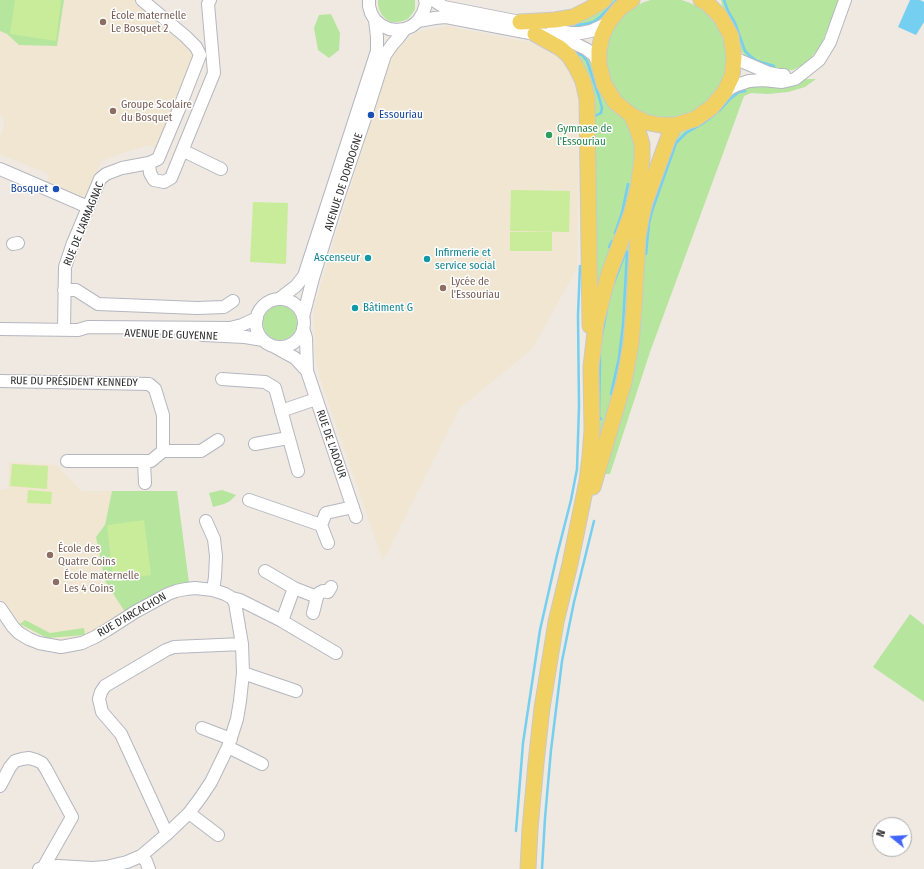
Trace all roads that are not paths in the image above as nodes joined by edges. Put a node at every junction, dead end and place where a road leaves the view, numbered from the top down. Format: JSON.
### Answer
{"nodes":[{"id":1,"x":142,"y":0,"type":"edge"},
{"id":2,"x":210,"y":0,"type":"edge"},
{"id":3,"x":425,"y":0,"type":"edge"},
{"id":4,"x":433,"y":0,"type":"edge"},
{"id":5,"x":604,"y":0,"type":"edge"},
{"id":6,"x":632,"y":0,"type":"edge"},
{"id":7,"x":701,"y":0,"type":"edge"},
{"id":8,"x":715,"y":0,"type":"edge"},
{"id":9,"x":845,"y":0,"type":"edge"},
{"id":10,"x":367,"y":2,"type":"edge"},
{"id":11,"x":720,"y":16,"type":"junction"},
{"id":12,"x":375,"y":20,"type":"junction"},
{"id":13,"x":418,"y":21,"type":"junction"},
{"id":14,"x":520,"y":22,"type":"junction"},
{"id":15,"x":608,"y":23,"type":"junction"},
{"id":16,"x":405,"y":29,"type":"junction"},
{"id":17,"x":535,"y":34,"type":"junction"},
{"id":18,"x":734,"y":58,"type":"junction"},
{"id":19,"x":599,"y":64,"type":"junction"},
{"id":20,"x":801,"y":74,"type":"junction"},
{"id":21,"x":725,"y":92,"type":"junction"},
{"id":22,"x":631,"y":115,"type":"junction"},
{"id":23,"x":676,"y":125,"type":"junction"},
{"id":24,"x":182,"y":152,"type":"junction"},
{"id":25,"x":149,"y":163,"type":"junction"},
{"id":26,"x":0,"y":169,"type":"edge"},
{"id":27,"x":221,"y":169,"type":"dead end"},
{"id":28,"x":88,"y":207,"type":"junction"},
{"id":29,"x":64,"y":290,"type":"junction"},
{"id":30,"x":279,"y":299,"type":"junction"},
{"id":31,"x":233,"y":302,"type":"dead end"},
{"id":32,"x":257,"y":318,"type":"junction"},
{"id":33,"x":303,"y":323,"type":"junction"},
{"id":34,"x":64,"y":329,"type":"junction"},
{"id":35,"x":0,"y":330,"type":"edge"},
{"id":36,"x":78,"y":330,"type":"junction"},
{"id":37,"x":263,"y":340,"type":"junction"},
{"id":38,"x":275,"y":347,"type":"junction"},
{"id":39,"x":591,"y":367,"type":"junction"},
{"id":40,"x":307,"y":371,"type":"junction"},
{"id":41,"x":222,"y":379,"type":"dead end"},
{"id":42,"x":0,"y":381,"type":"edge"},
{"id":43,"x":316,"y":399,"type":"junction"},
{"id":44,"x":282,"y":411,"type":"junction"},
{"id":45,"x":288,"y":438,"type":"junction"},
{"id":46,"x":218,"y":440,"type":"dead end"},
{"id":47,"x":255,"y":444,"type":"dead end"},
{"id":48,"x":163,"y":451,"type":"junction"},
{"id":49,"x":67,"y":461,"type":"dead end"},
{"id":50,"x":144,"y":461,"type":"junction"},
{"id":51,"x":298,"y":471,"type":"dead end"},
{"id":52,"x":145,"y":483,"type":"dead end"},
{"id":53,"x":249,"y":500,"type":"dead end"},
{"id":54,"x":206,"y":521,"type":"dead end"},
{"id":55,"x":321,"y":525,"type":"junction"},
{"id":56,"x":328,"y":543,"type":"dead end"},
{"id":57,"x":570,"y":564,"type":"junction"},
{"id":58,"x":265,"y":571,"type":"dead end"},
{"id":59,"x":331,"y":587,"type":"dead end"},
{"id":60,"x":294,"y":588,"type":"junction"},
{"id":61,"x":213,"y":590,"type":"junction"},
{"id":62,"x":232,"y":598,"type":"junction"},
{"id":63,"x":317,"y":598,"type":"junction"},
{"id":64,"x":0,"y":608,"type":"edge"},
{"id":65,"x":313,"y":612,"type":"dead end"},
{"id":66,"x":282,"y":621,"type":"junction"},
{"id":67,"x":242,"y":644,"type":"junction"},
{"id":68,"x":336,"y":653,"type":"dead end"},
{"id":69,"x":243,"y":673,"type":"junction"},
{"id":70,"x":296,"y":692,"type":"dead end"},
{"id":71,"x":202,"y":728,"type":"dead end"},
{"id":72,"x":230,"y":743,"type":"junction"},
{"id":73,"x":262,"y":764,"type":"dead end"},
{"id":74,"x":0,"y":786,"type":"edge"},
{"id":75,"x":189,"y":812,"type":"junction"},
{"id":76,"x":167,"y":834,"type":"junction"},
{"id":77,"x":218,"y":835,"type":"dead end"},
{"id":78,"x":141,"y":856,"type":"junction"},
{"id":79,"x":41,"y":868,"type":"edge"},
{"id":80,"x":149,"y":869,"type":"edge"},
{"id":81,"x":528,"y":869,"type":"edge"}],
"edges":[{"from":1,"to":25,"type":"street"},
{"from":2,"to":24,"type":"street"},
{"from":3,"to":13,"type":"street"},
{"from":4,"to":14,"type":"street"},
{"from":5,"to":14,"type":"main road"},
{"from":6,"to":15,"type":"main road"},
{"from":7,"to":11,"type":"main road"},
{"from":8,"to":11,"type":"main road"},
{"from":9,"to":20,"type":"street"},
{"from":10,"to":12,"type":"street","name":"AVENUE DE DORDOGNE"},
{"from":11,"to":18,"type":"main road"},
{"from":12,"to":16,"type":"street"},
{"from":12,"to":30,"type":"street","name":"AVENUE DE DORDOGNE"},
{"from":13,"to":16,"type":"street","name":"AVENUE DE DORDOGNE"},
{"from":13,"to":17,"type":"street"},
{"from":14,"to":15,"type":"street"},
{"from":15,"to":19,"type":"main road"},
{"from":16,"to":33,"type":"street","name":"AVENUE DE DORDOGNE"},
{"from":17,"to":19,"type":"street"},
{"from":17,"to":39,"type":"main road"},
{"from":18,"to":20,"type":"street"},
{"from":18,"to":21,"type":"main road"},
{"from":19,"to":22,"type":"main road"},
{"from":20,"to":21,"type":"street"},
{"from":21,"to":23,"type":"main road"},
{"from":22,"to":23,"type":"main road"},
{"from":22,"to":39,"type":"main road"},
{"from":23,"to":57,"type":"main road"},
{"from":24,"to":25,"type":"street"},
{"from":24,"to":27,"type":"street"},
{"from":25,"to":28,"type":"street","name":"RUE DE L'ARMAGNAC"},
{"from":26,"to":28,"type":"street"},
{"from":28,"to":29,"type":"street","name":"RUE DE L'ARMAGNAC"},
{"from":29,"to":31,"type":"street"},
{"from":29,"to":34,"type":"street","name":"RUE DE L'ARMAGNAC"},
{"from":30,"to":32,"type":"street"},
{"from":30,"to":33,"type":"street"},
{"from":32,"to":36,"type":"street","name":"AVENUE DE GUYENNE"},
{"from":32,"to":37,"type":"street"},
{"from":33,"to":38,"type":"street"},
{"from":33,"to":40,"type":"street","name":"RUE DE L'ADOUR"},
{"from":34,"to":35,"type":"street","name":"AVENUE DE GUYENNE"},
{"from":34,"to":36,"type":"street","name":"AVENUE DE GUYENNE"},
{"from":36,"to":37,"type":"street","name":"AVENUE DE GUYENNE"},
{"from":37,"to":38,"type":"street"},
{"from":38,"to":40,"type":"street","name":"RUE DE L'ADOUR"},
{"from":39,"to":57,"type":"main road"},
{"from":40,"to":43,"type":"street","name":"RUE DE L'ADOUR"},
{"from":41,"to":44,"type":"street"},
{"from":42,"to":48,"type":"street","name":"RUE DU PRÉSIDENT KENNEDY"},
{"from":43,"to":44,"type":"street"},
{"from":43,"to":55,"type":"street","name":"RUE DE L'ADOUR"},
{"from":44,"to":45,"type":"street"},
{"from":45,"to":47,"type":"street"},
{"from":45,"to":51,"type":"street"},
{"from":46,"to":48,"type":"street"},
{"from":48,"to":50,"type":"street"},
{"from":49,"to":50,"type":"street"},
{"from":50,"to":52,"type":"street"},
{"from":53,"to":55,"type":"street"},
{"from":54,"to":61,"type":"street"},
{"from":55,"to":56,"type":"street"},
{"from":57,"to":81,"type":"main road"},
{"from":58,"to":60,"type":"street"},
{"from":59,"to":63,"type":"street"},
{"from":60,"to":63,"type":"street"},
{"from":60,"to":66,"type":"street"},
{"from":61,"to":62,"type":"street","name":"RUE D'ARCACHON"},
{"from":61,"to":64,"type":"street","name":"RUE D'ARCACHON"},
{"from":62,"to":66,"type":"street","name":"RUE D'ARCACHON"},
{"from":62,"to":67,"type":"street"},
{"from":63,"to":65,"type":"street"},
{"from":66,"to":68,"type":"street","name":"RUE D'ARCACHON"},
{"from":67,"to":69,"type":"street"},
{"from":67,"to":76,"type":"street"},
{"from":69,"to":70,"type":"street"},
{"from":69,"to":72,"type":"street"},
{"from":71,"to":72,"type":"street"},
{"from":72,"to":73,"type":"street"},
{"from":72,"to":75,"type":"street"},
{"from":74,"to":79,"type":"street"},
{"from":75,"to":76,"type":"street"},
{"from":75,"to":77,"type":"street"},
{"from":76,"to":78,"type":"street"},
{"from":78,"to":79,"type":"street"},
{"from":78,"to":80,"type":"street"}]}
